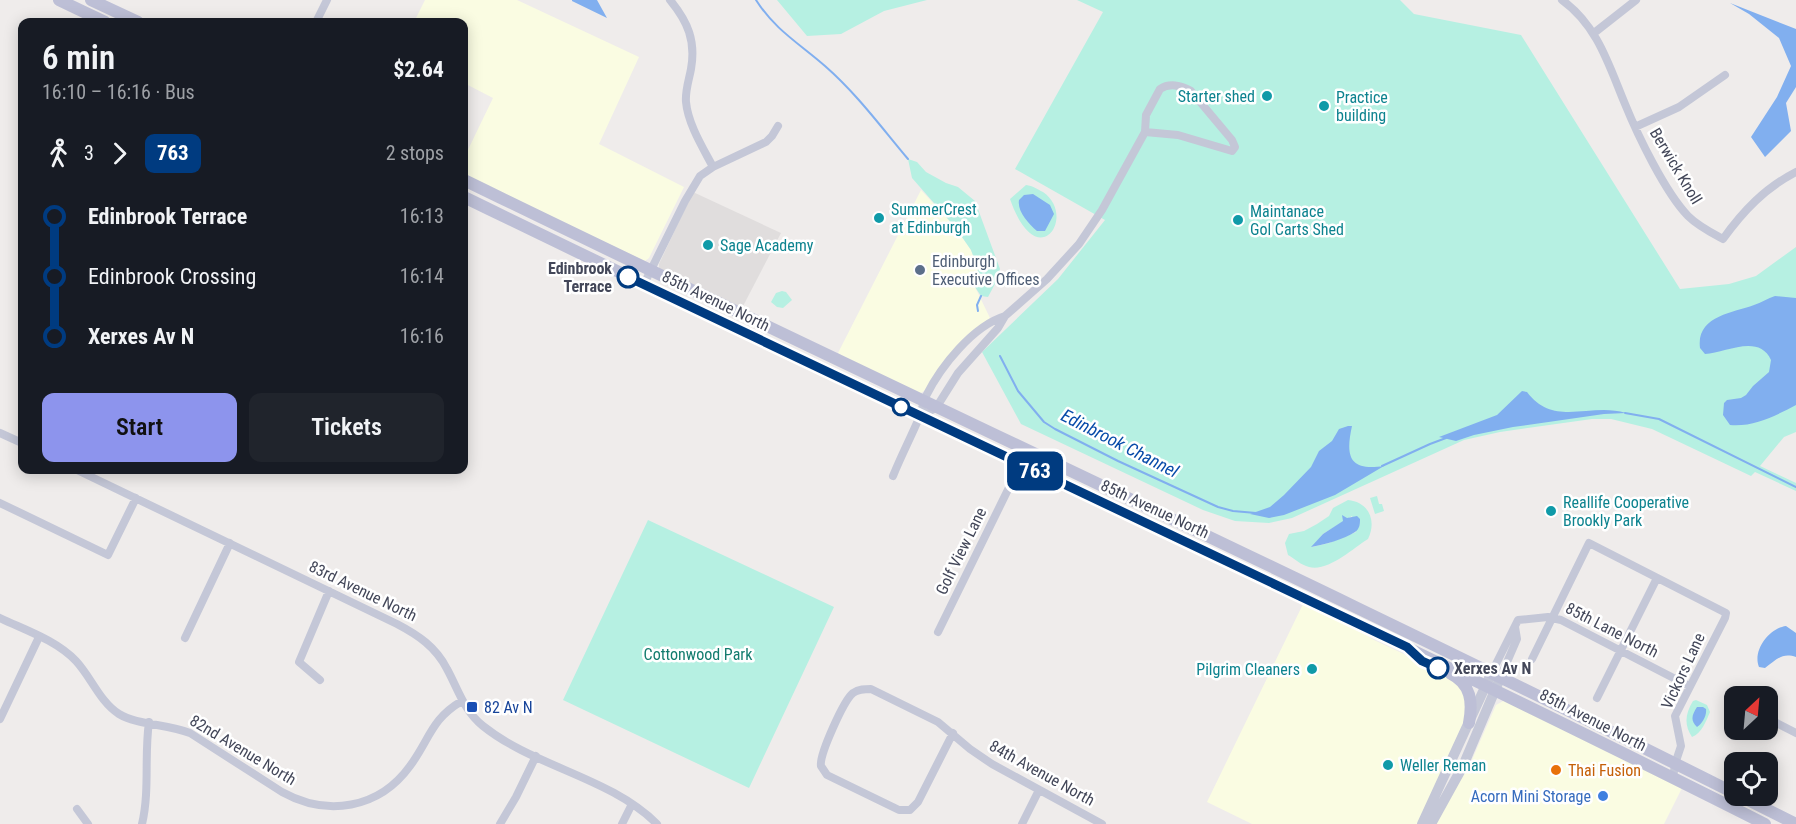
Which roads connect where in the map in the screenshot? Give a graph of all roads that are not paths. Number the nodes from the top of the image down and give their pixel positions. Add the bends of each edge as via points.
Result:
1 (59, 0) edge
2 (327, 0) edge
3 (670, 0) edge
4 (1562, 0) edge
5 (1636, 0) edge
6 (95, 2) edge
7 (97, 18) edge
8 (129, 18) edge
9 (318, 18) edge
10 (1594, 33) junction
11 (1725, 75) dead end
12 (777, 126) dead end
13 (1635, 127) junction
14 (1223, 130) junction
15 (1145, 132) junction
16 (1212, 146) junction
17 (713, 167) junction
18 (1796, 172) edge
19 (468, 182) edge
20 (468, 199) edge
21 (650, 272) junction
22 (644, 284) junction
23 (1005, 316) junction
24 (947, 365) junction
25 (958, 373) junction
26 (924, 402) junction
27 (936, 408) junction
28 (920, 416) junction
29 (0, 432) edge
30 (18, 441) edge
31 (1027, 451) junction
32 (1020, 464) junction
33 (85, 474) edge
34 (892, 476) dead end
35 (136, 498) junction
36 (0, 503) edge
37 (230, 543) junction
38 (1657, 578) junction
39 (330, 591) junction
40 (1553, 617) junction
41 (0, 618) edge
42 (938, 632) dead end
43 (39, 637) junction
44 (185, 638) dead end
45 (1407, 647) junction
46 (1621, 652) junction
47 (1532, 659) dead end
48 (1497, 674) junction
49 (320, 680) dead end
50 (1689, 686) junction
51 (1491, 687) junction
52 (1597, 698) dead end
53 (462, 701) junction
54 (0, 719) edge
55 (149, 722) junction
56 (1469, 723) junction
57 (1778, 724) edge
58 (953, 733) junction
59 (1796, 733) edge
60 (536, 756) junction
61 (1675, 764) junction
62 (1673, 778) junction
63 (275, 787) junction
64 (1724, 788) edge
65 (1039, 790) junction
66 (269, 795) dead end
67 (632, 804) junction
68 (1760, 806) edge
69 (77, 809) dead end
70 (88, 824) edge
71 (142, 824) edge
72 (500, 824) edge
73 (622, 824) edge
74 (657, 824) edge
75 (1022, 824) edge
76 (1102, 824) edge
77 (1422, 824) edge
78 (1431, 824) edge
79 (1765, 824) edge
80 (1796, 824) edge

1 - 7 main road
2 - 9 street
3 - 17 street via 690,31 693,55 686,103
4 - 10 street, Berwick Knoll
5 - 10 street
6 - 8 main road
10 - 13 street, Berwick Knoll
11 - 13 street, Berwick Knoll via 1679,107
12 - 17 street via 766,142
13 - 18 street, Berwick Knoll via 1681,207 1698,224 1723,239 1751,203
14 - 15 street via 1191,91 1171,86 1160,89 1153,100 1146,115
14 - 16 street
14 - 16 street via 1234,144 1232,151
15 - 16 street via 1178,135
15 - 23 street via 1079,244
17 - 21 street via 695,182
19 - 21 main road, 85th Avenue North
20 - 22 main road, 85th Avenue North
21 - 22 street
21 - 26 main road, 85th Avenue North
22 - 28 main road, 85th Avenue North
23 - 24 street via 992,320 971,336
23 - 25 street
24 - 25 street
24 - 26 street
25 - 27 street
26 - 27 main road, 85th Avenue North
26 - 28 street
27 - 28 street
27 - 31 main road, 85th Avenue North
28 - 32 main road, 85th Avenue North
28 - 34 street
29 - 30 street
31 - 32 street, Golf View Lane
31 - 48 main road, 85th Avenue North
32 - 42 street, Golf View Lane
32 - 45 main road, 85th Avenue North
33 - 35 street, 83rd Avenue North
35 - 36 street via 108,555
35 - 37 street, 83rd Avenue North
37 - 39 street, 83rd Avenue North
37 - 44 street
38 - 40 street via 1589,543
38 - 46 street
38 - 50 street, Vickors Lane via 1726,612
39 - 49 street via 299,662
39 - 53 street, 83rd Avenue North via 420,636 447,668
40 - 46 street, 85th Lane North
40 - 47 street
40 - 48 street, 85th Lane North via 1534,617 1517,624
41 - 43 street, 82nd Avenue North
43 - 54 street
43 - 55 street, 82nd Avenue North via 74,658 111,708 121,715
45 - 51 main road, 85th Avenue North
45 - 56 main road via 1422,661 1467,688 1472,699
46 - 50 street, 85th Lane North
46 - 52 street
48 - 51 street
48 - 61 main road, 85th Avenue North
50 - 61 street, Vickors Lane via 1676,716 1681,746
51 - 56 street
51 - 62 main road, 85th Avenue North
51 - 78 street via 1463,766
53 - 60 street, 83rd Avenue North via 480,724
53 - 63 street, 82nd Avenue North via 438,720 408,769 371,798 326,807 295,799
55 - 63 street, 82nd Avenue North via 190,733
55 - 71 street via 147,800
56 - 77 street
57 - 59 street
58 - 58 street, 84th Avenue North via 877,691 860,690 847,702 820,760 827,775 899,810 910,810 918,802
58 - 65 street, 84th Avenue North via 981,757
60 - 67 street, 83rd Avenue North
60 - 72 street
61 - 62 street, Vickors Lane
61 - 64 main road, 85th Avenue North
62 - 79 main road, 85th Avenue North
63 - 66 street
65 - 75 street
65 - 76 street, 84th Avenue North
67 - 73 street
67 - 74 street, 83rd Avenue North
68 - 80 main road, 85th Avenue North
69 - 70 street

